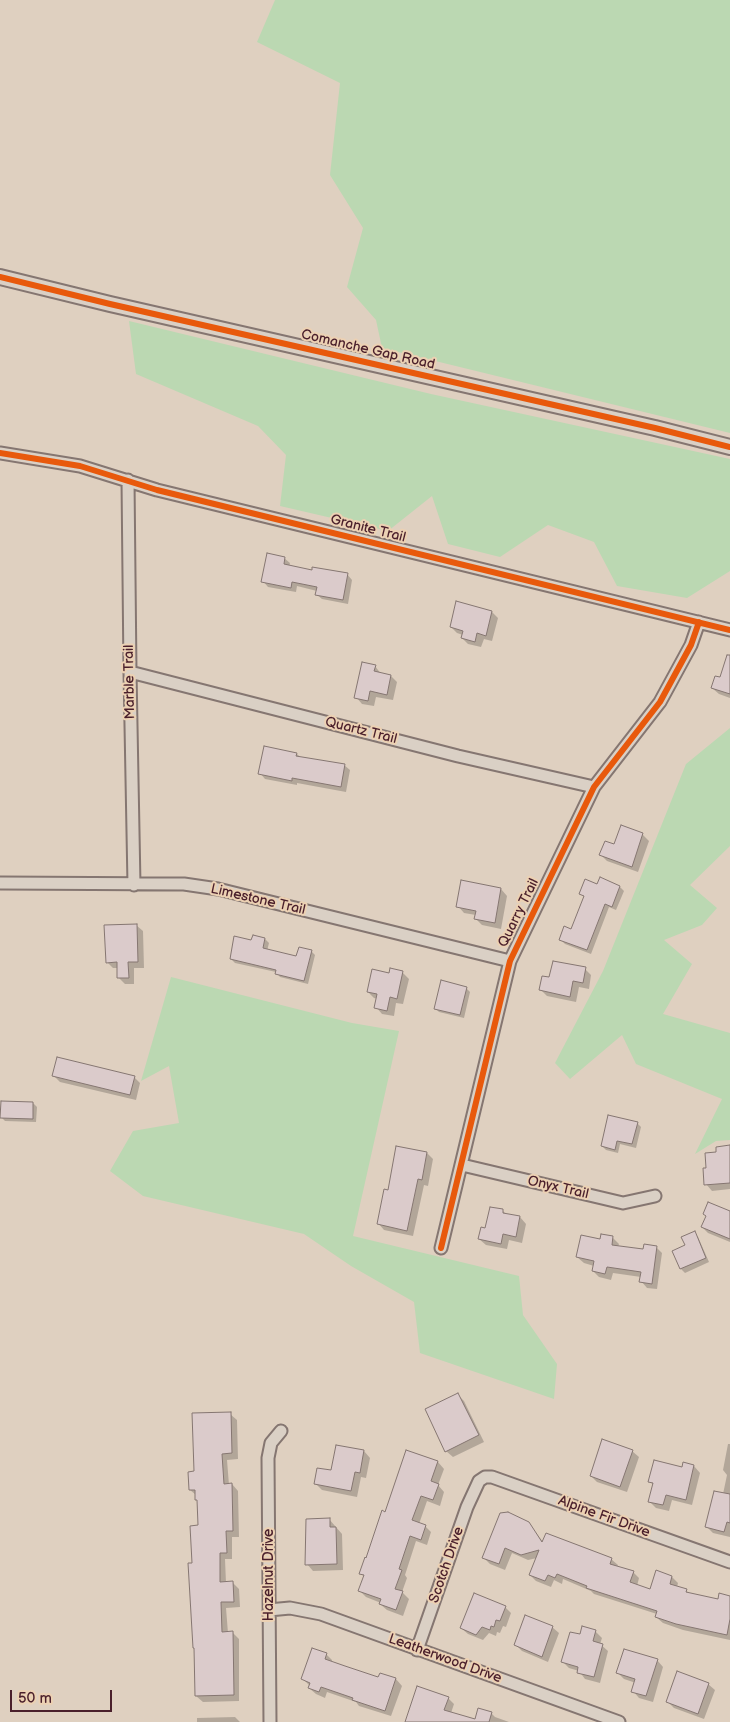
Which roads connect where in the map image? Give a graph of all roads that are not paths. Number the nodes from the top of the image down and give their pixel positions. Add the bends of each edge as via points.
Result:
1 (0, 277) edge
2 (730, 447) edge
3 (0, 453) edge
4 (128, 480) junction
5 (699, 622) junction
6 (730, 630) edge
7 (130, 672) junction
8 (594, 787) junction
9 (0, 883) edge
10 (134, 885) junction
11 (510, 961) junction
12 (462, 1165) junction
13 (655, 1196) dead end
14 (441, 1248) dead end
15 (281, 1431) dead end
16 (479, 1481) joint
17 (730, 1562) edge
18 (269, 1610) junction
19 (417, 1650) junction
20 (270, 1722) edge
21 (619, 1722) edge

1 - 2 street, Comanche Gap Road
3 - 4 street, Granite Trail via 80,466
4 - 5 street, Granite Trail via 157,490
4 - 7 street, Marble Trail
5 - 6 street, Granite Trail
5 - 8 street, Quarry Trail via 692,645 660,702
7 - 8 street, Quartz Trail via 458,756
7 - 10 street, Marble Trail
8 - 11 street, Quarry Trail
9 - 10 street, Limestone Trail
10 - 11 street, Limestone Trail via 184,884 218,889
11 - 12 street, Quarry Trail
12 - 13 street, Onyx Trail via 623,1203
12 - 14 street, Quarry Trail
15 - 18 street, Hazelnut Drive via 271,1443 268,1458
16 - 17 street, Alpine Fir Drive via 492,1477
16 - 19 street, Scotch Drive via 466,1507
18 - 19 street, Leatherwood Drive via 290,1608 320,1614
18 - 20 street, Hazelnut Drive
19 - 21 street, Leatherwood Drive

